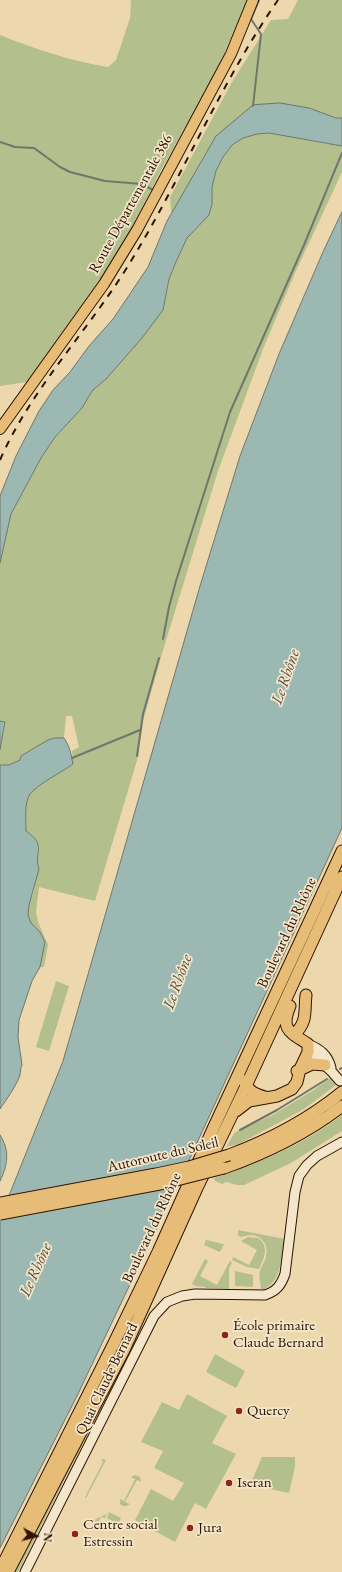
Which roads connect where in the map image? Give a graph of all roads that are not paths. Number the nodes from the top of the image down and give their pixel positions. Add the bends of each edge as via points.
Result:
1 (253, 0) edge
2 (0, 429) edge
3 (342, 851) edge
4 (342, 877) edge
5 (317, 904) junction
6 (298, 975) junction
7 (306, 995) dead end
8 (294, 1035) junction
9 (308, 1044) junction
10 (328, 1068) junction
11 (300, 1069) junction
12 (246, 1086) junction
13 (341, 1086) edge
14 (265, 1097) junction
15 (342, 1106) edge
16 (233, 1114) junction
17 (342, 1138) edge
18 (342, 1142) edge
19 (330, 1148) junction
20 (192, 1177) junction
21 (0, 1203) edge
22 (0, 1214) edge
23 (0, 1570) edge
24 (8, 1572) edge
25 (24, 1572) edge

1 - 2 main road, Route Départementale 386 via 231,54 137,230 104,284
3 - 5 highway, Boulevard du Rhône
4 - 6 highway, Boulevard du Rhône
5 - 12 highway via 294,968 246,1072
5 - 20 highway, Boulevard du Rhône
6 - 8 highway via 298,986 285,1018 288,1031
6 - 12 highway, Boulevard du Rhône
7 - 8 highway via 305,1015 302,1025
8 - 9 highway
9 - 10 main road via 320,1049 330,1062
9 - 11 highway via 308,1052
10 - 11 highway via 312,1064
10 - 13 main road
11 - 12 highway via 289,1083 281,1088 270,1091
11 - 14 highway via 297,1082 292,1089 283,1095
12 - 14 highway via 252,1092
12 - 16 highway, Boulevard du Rhône
12 - 20 highway via 235,1092
13 - 21 highway, Autoroute du Soleil, bridge via 305,1118 287,1129 229,1155 163,1173
14 - 16 highway via 248,1101
15 - 22 highway, Autoroute du Soleil, bridge via 291,1140 224,1168 157,1185
16 - 24 highway, Boulevard du Rhône via 189,1204 124,1350
17 - 19 main road
18 - 19 main road
19 - 25 main road, Quai Claude Bernard via 307,1165 299,1176 285,1274 277,1289 265,1295 186,1295 167,1302 158,1311
20 - 23 highway, Boulevard du Rhône via 116,1338

